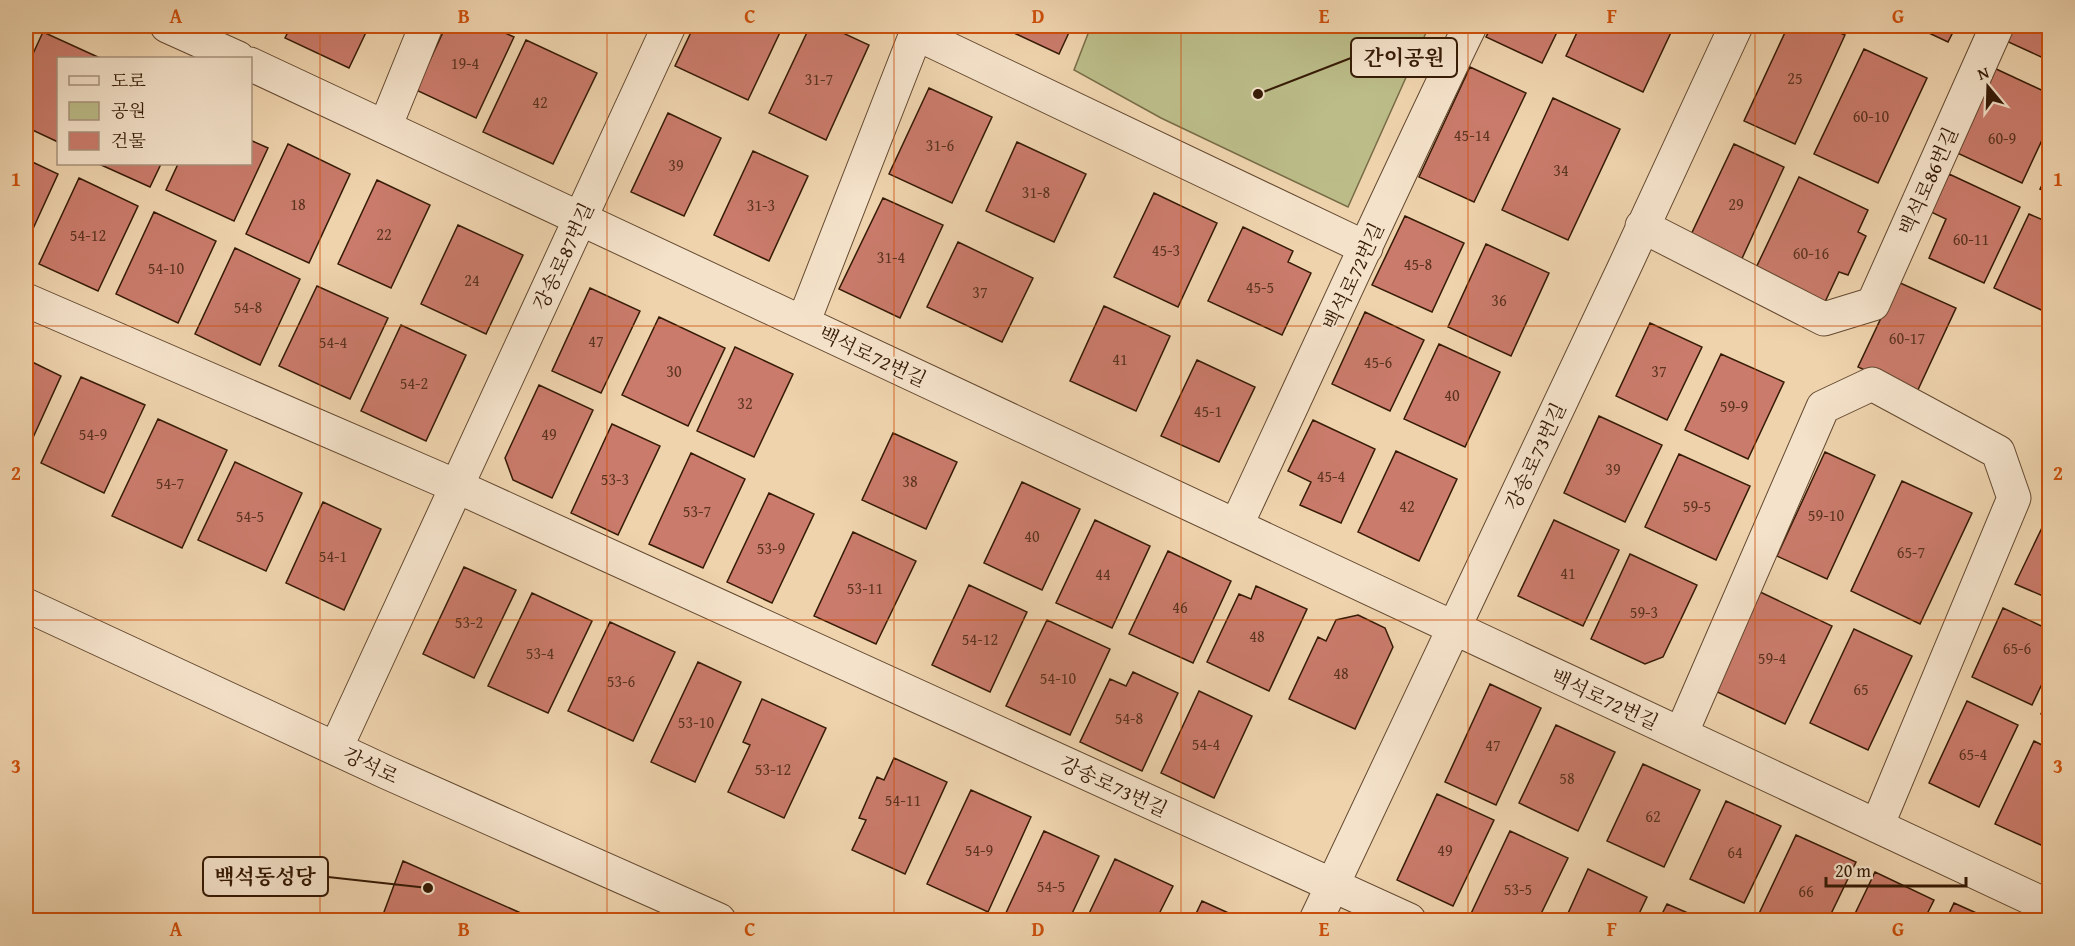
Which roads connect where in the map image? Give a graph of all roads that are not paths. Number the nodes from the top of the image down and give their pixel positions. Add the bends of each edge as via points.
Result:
1 (169, 26) edge
2 (426, 26) edge
3 (669, 26) edge
4 (1470, 26) edge
5 (1736, 26) edge
6 (1997, 26) edge
7 (917, 29) edge
8 (236, 57) edge
9 (252, 65) edge
10 (385, 127) junction
11 (580, 219) junction
12 (1642, 226) junction
13 (1366, 249) junction
14 (26, 300) edge
15 (803, 323) junction
16 (456, 486) junction
17 (1236, 526) junction
18 (26, 605) edge
19 (1455, 628) junction
20 (1681, 734) junction
21 (336, 748) junction
22 (1877, 826) junction
23 (1332, 886) junction
24 (2049, 906) edge
25 (719, 921) edge
26 (1316, 921) edge
27 (1409, 921) edge

1 - 8 street
2 - 10 street
3 - 11 street, 강송로87번길
4 - 13 street, 백석로72번길 via 1399,171
5 - 12 street, 강송로73번길
6 - 12 street, 백석로86번길 via 1873,304 1824,319
7 - 13 street
7 - 15 street, 백석로72번길
9 - 10 street, 백석로72번길
10 - 11 street, 백석로72번길
11 - 15 street, 백석로72번길
11 - 16 street, 강송로87번길
12 - 19 street, 강송로73번길
13 - 17 street, 백석로72번길
14 - 16 street
15 - 17 street, 백석로72번길
16 - 21 street, 강송로87번길
16 - 23 street, 강송로73번길
17 - 19 street, 백석로72번길
18 - 21 street, 강석로
19 - 20 street, 백석로72번길
19 - 23 street, 강송로73번길
20 - 22 street, 백석로72번길
20 - 22 street, 백석로72번길 via 1823,407 1872,384 1998,452 2014,498
21 - 25 street, 강석로
22 - 24 street, 백석로72번길
23 - 26 street, 강송로73번길
23 - 27 street, 강송로73번길

